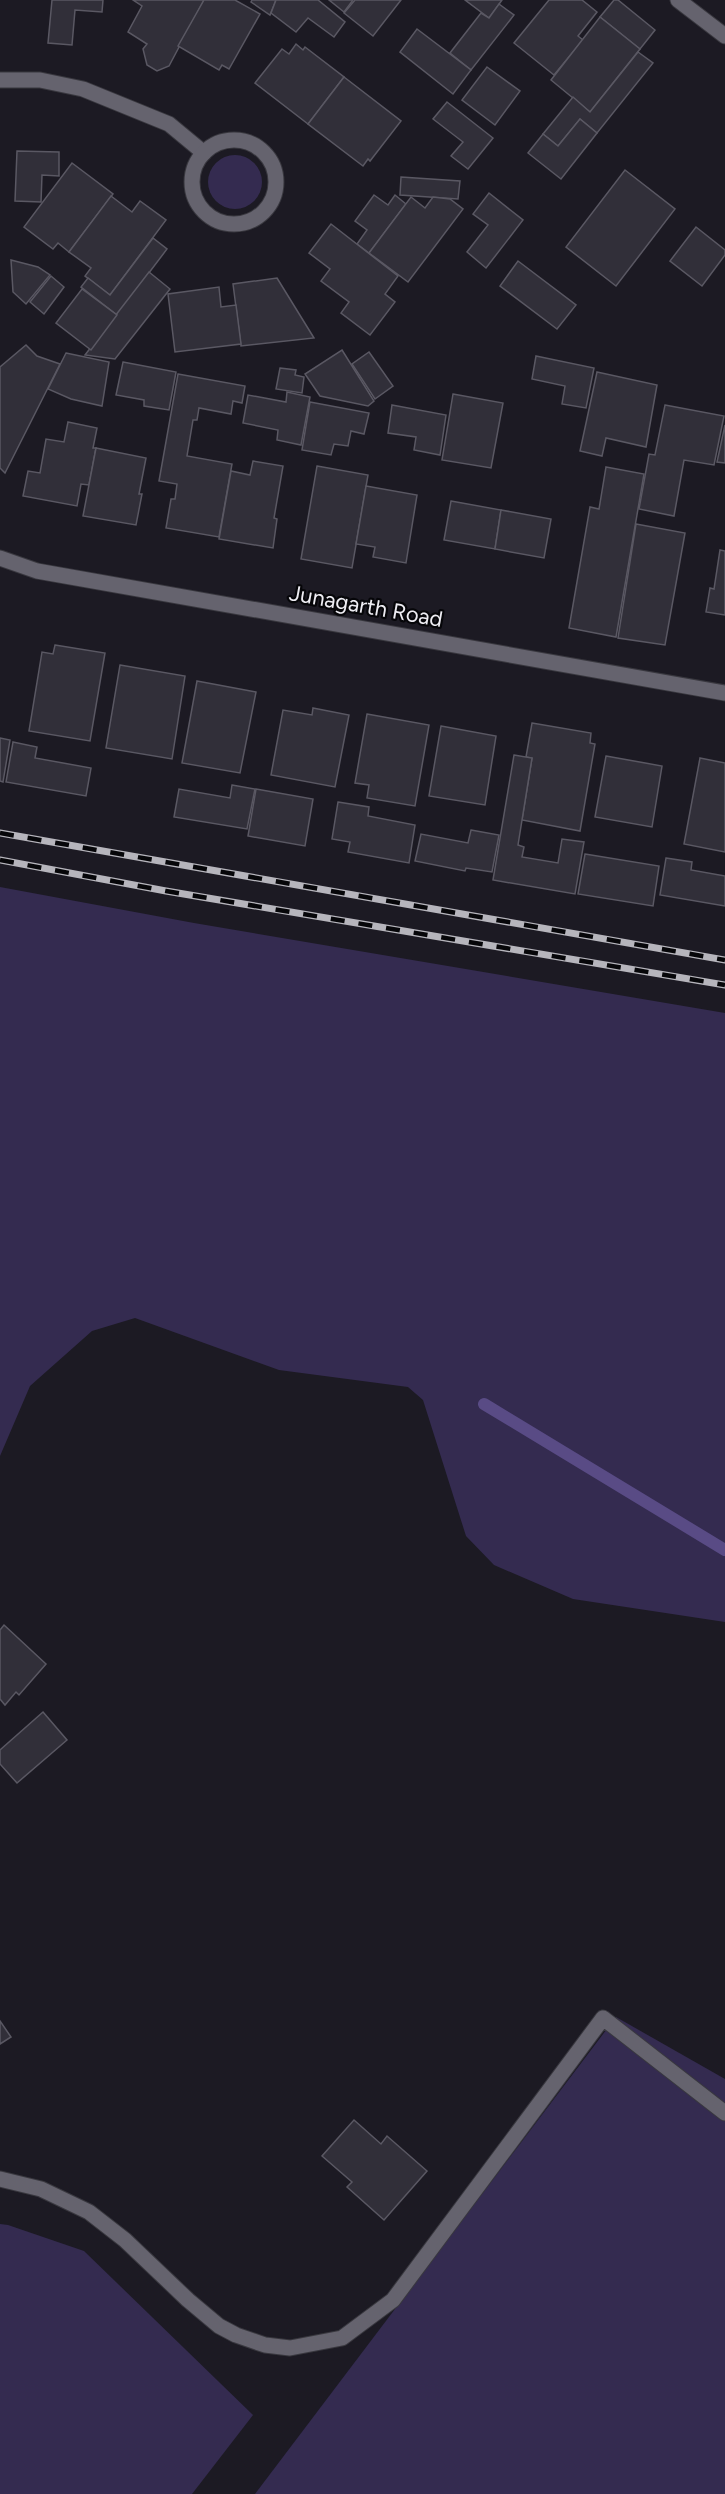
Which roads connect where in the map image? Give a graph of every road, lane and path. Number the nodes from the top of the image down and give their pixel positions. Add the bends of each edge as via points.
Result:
1 (678, 0) edge
2 (725, 36) edge
3 (0, 80) edge
4 (204, 153) junction
5 (0, 558) edge
6 (725, 693) edge
7 (725, 2113) edge
8 (0, 2179) edge

1 - 2 street
3 - 4 street via 39,80 83,89 170,124
4 - 4 street via 226,140 240,139 263,151 271,161 276,180 265,210 255,219 229,224 206,213 193,190 196,164
5 - 6 street, Junagarth Road via 37,571
7 - 8 street via 603,2018 393,2300 342,2338 290,2348 249,2341 219,2326 89,2212 41,2189

